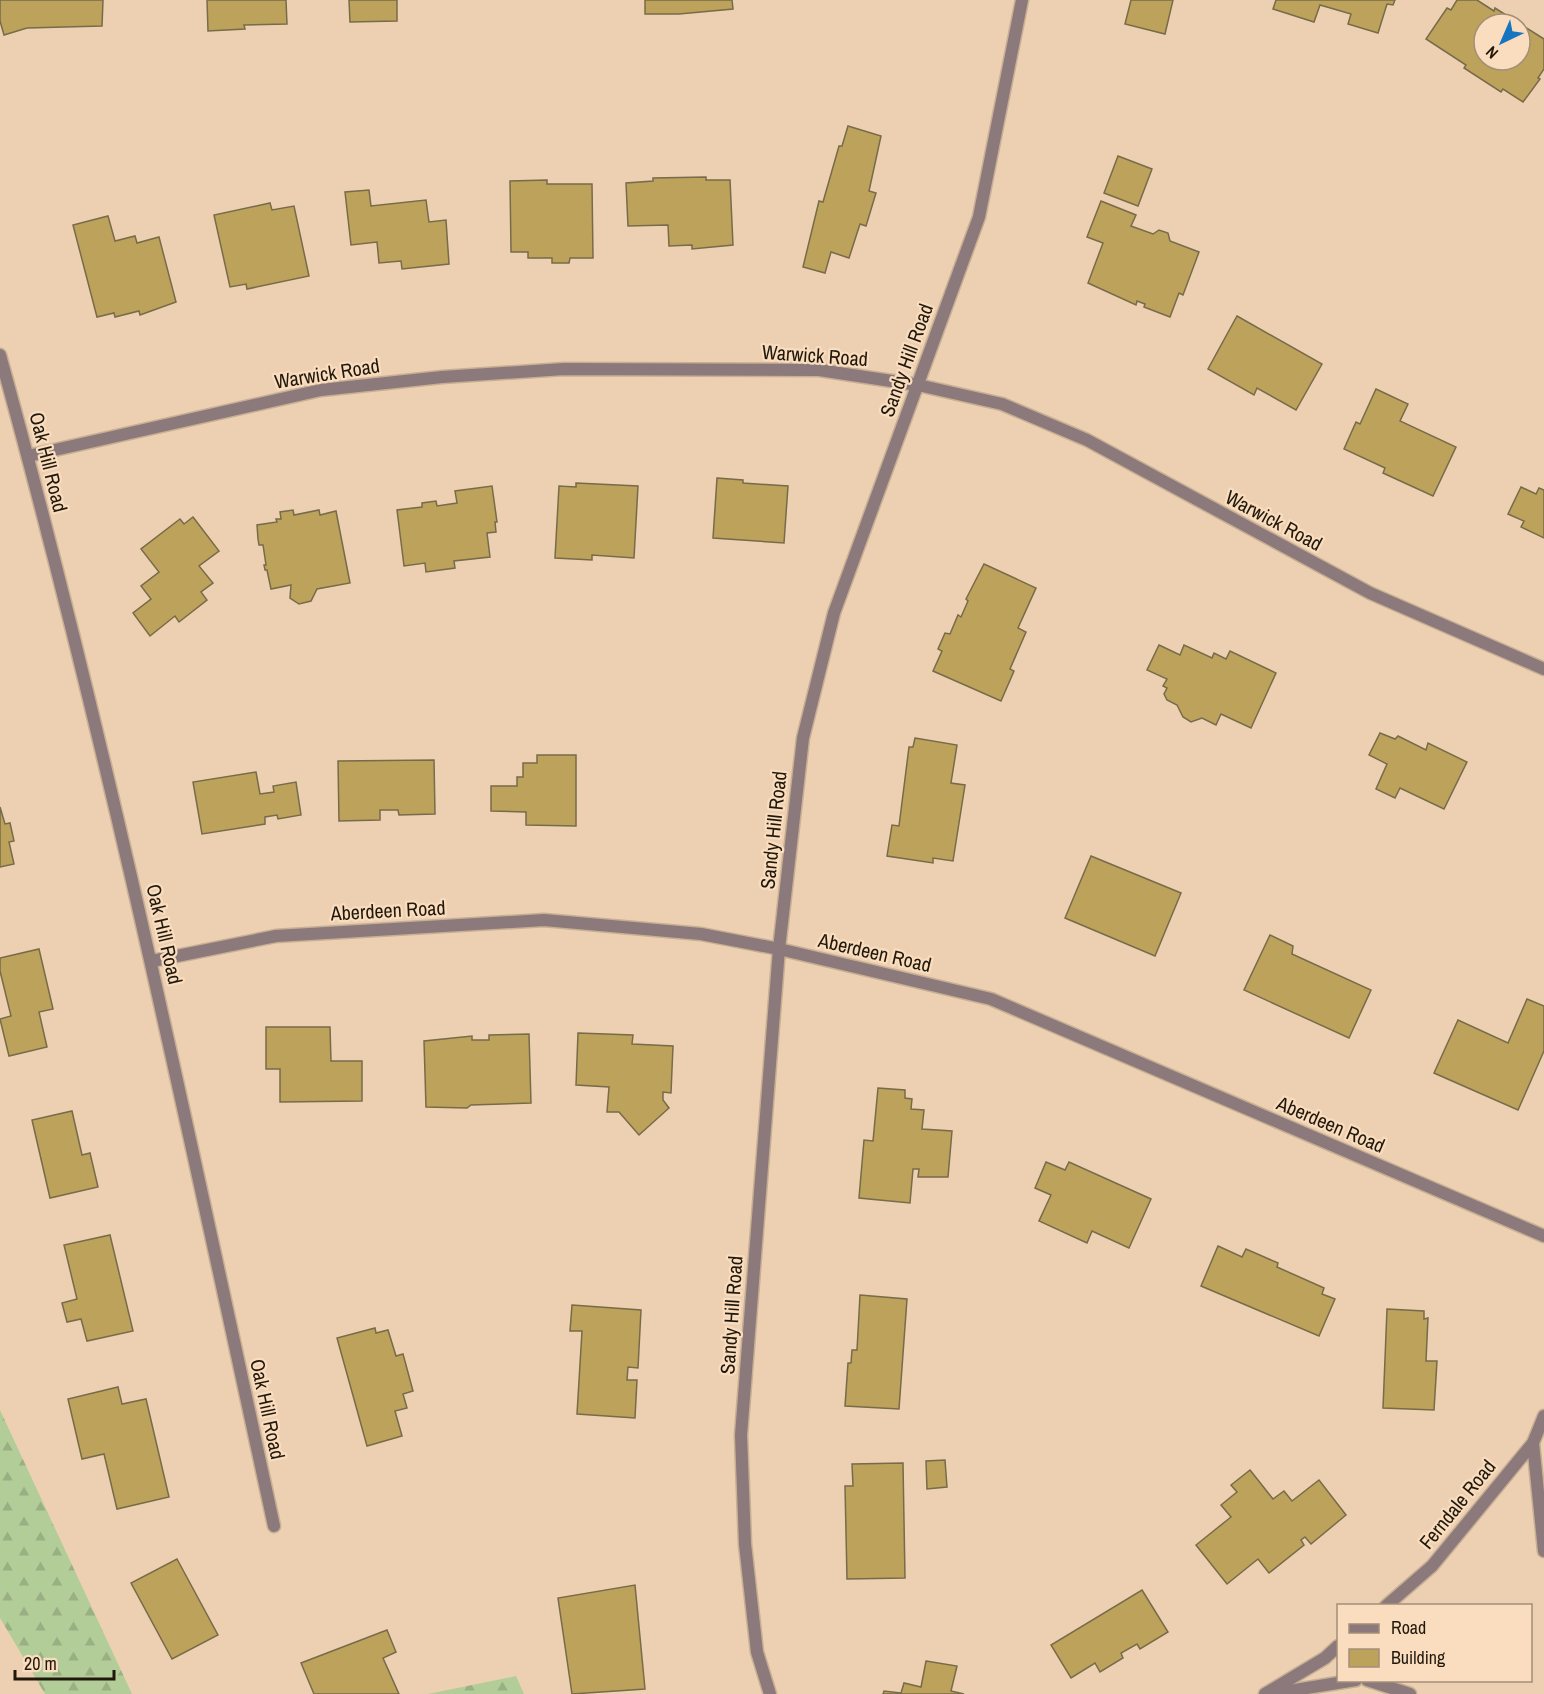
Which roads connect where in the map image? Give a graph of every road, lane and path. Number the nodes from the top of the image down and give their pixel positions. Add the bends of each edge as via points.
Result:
1 (1022, 0) edge
2 (0, 355) edge
3 (918, 385) junction
4 (28, 456) junction
5 (1544, 669) edge
6 (779, 949) junction
7 (152, 961) junction
8 (1544, 1236) edge
9 (1544, 1416) edge
10 (1533, 1443) junction
11 (274, 1526) dead end
12 (1544, 1551) edge
13 (1387, 1604) edge
14 (1337, 1647) edge
15 (1344, 1682) edge
16 (1373, 1682) edge
17 (770, 1694) edge
18 (1265, 1694) edge
19 (1270, 1694) edge
20 (1410, 1694) edge

1 - 3 street, Sandy Hill Road via 979,217
2 - 4 street, Oak Hill Road
3 - 4 street, Warwick Road via 819,370 564,369 442,377 321,390
3 - 5 street, Warwick Road via 1002,404 1087,440 1370,593
3 - 6 street, Sandy Hill Road via 834,613 802,738
4 - 7 street, Oak Hill Road
6 - 7 street, Aberdeen Road via 700,934 544,920 276,936
6 - 8 street, Aberdeen Road via 991,999
6 - 17 street, Sandy Hill Road via 741,1435 745,1544 757,1652
7 - 11 street, Oak Hill Road
9 - 10 street, Ferndale Road
10 - 12 street
10 - 13 street, Ferndale Road via 1432,1566
14 - 18 street
15 - 19 street
16 - 20 street

